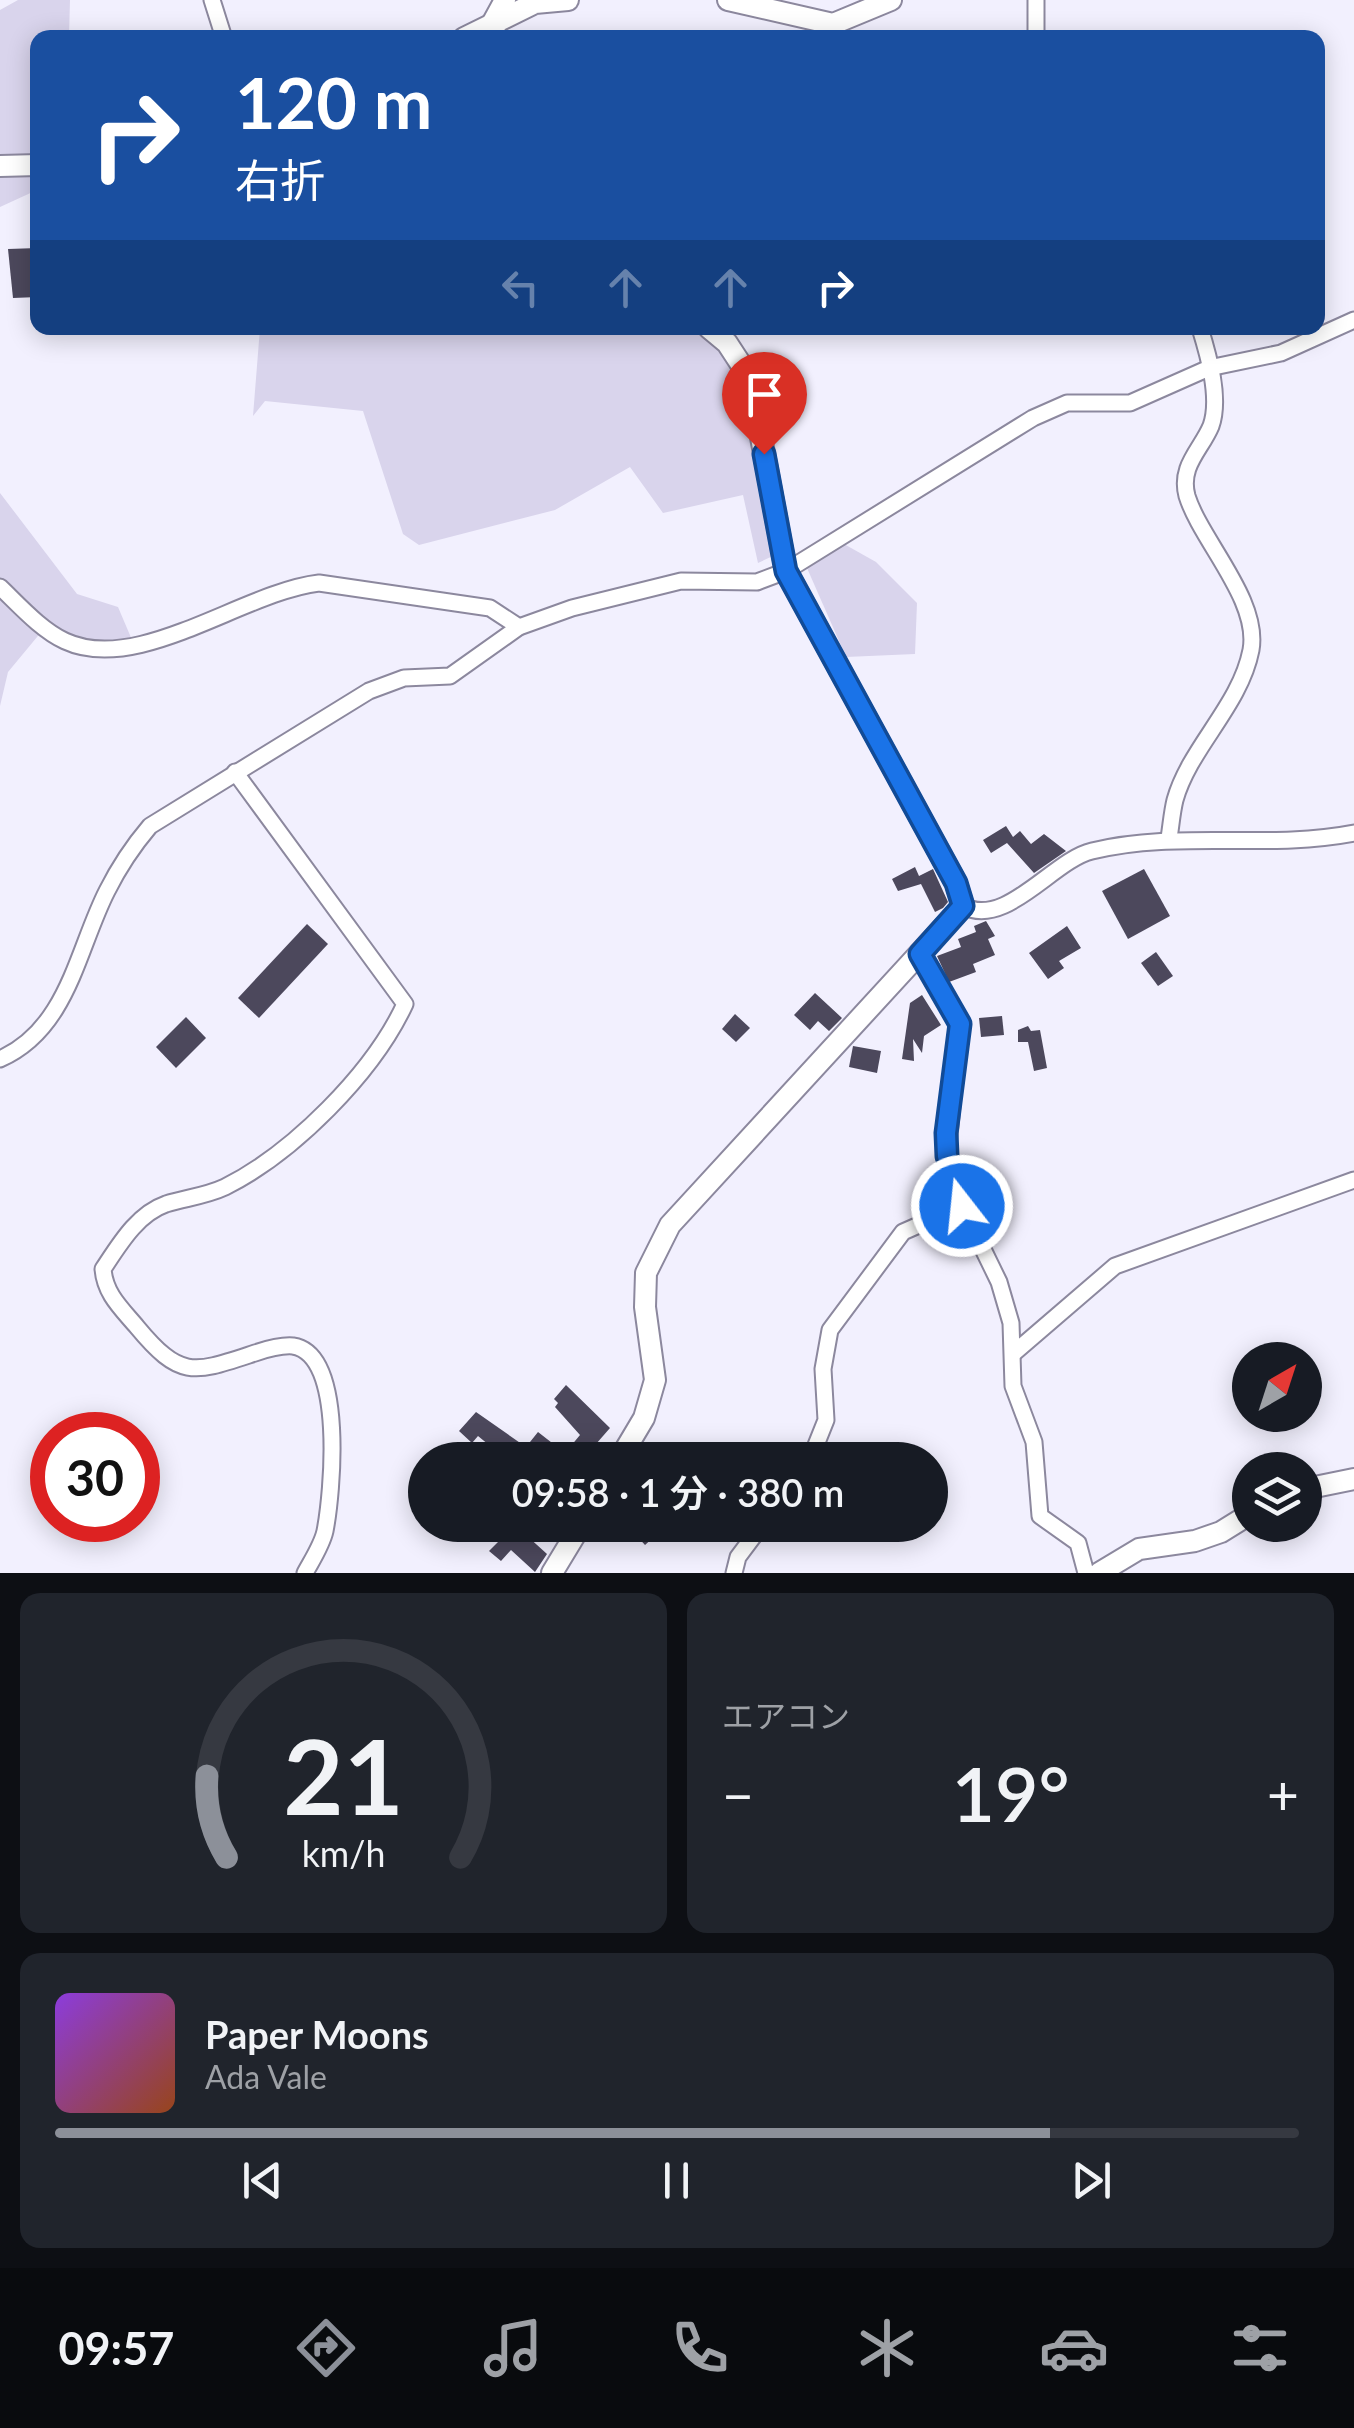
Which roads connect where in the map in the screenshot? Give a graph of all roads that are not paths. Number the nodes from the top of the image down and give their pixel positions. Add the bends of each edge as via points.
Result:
1 (212, 0) edge
2 (506, 0) edge
3 (568, 0) edge
4 (728, 0) edge
5 (892, 0) edge
6 (1036, 0) edge
7 (221, 30) edge
8 (495, 30) edge
9 (1036, 30) edge
10 (30, 164) edge
11 (0, 166) edge
12 (1354, 320) edge
13 (1325, 333) edge
14 (717, 335) edge
15 (1202, 335) edge
16 (1320, 335) edge
17 (1209, 368) junction
18 (786, 571) junction
19 (0, 588) edge
20 (519, 627) junction
21 (234, 772) junction
22 (1354, 833) edge
23 (1170, 838) junction
24 (963, 906) junction
25 (920, 954) junction
26 (0, 1059) edge
27 (1354, 1180) edge
28 (962, 1206) junction
29 (1015, 1352) junction
30 (630, 1442) edge
31 (817, 1442) edge
32 (1354, 1479) edge
33 (1322, 1486) edge
34 (1232, 1525) edge
35 (571, 1542) edge
36 (749, 1542) edge
37 (305, 1573) edge
38 (552, 1573) edge
39 (734, 1573) edge
40 (1086, 1573) edge
41 (1098, 1573) edge

1 - 7 street
2 - 8 street
3 - 8 street via 535,3
4 - 5 street via 834,24
6 - 9 street
10 - 11 street
12 - 13 street
14 - 18 street via 744,369
15 - 17 street
16 - 17 street via 1280,353
17 - 18 street via 1130,403 1067,403 1033,418
17 - 23 street via 1211,425 1186,467 1187,495 1230,577 1252,646 1244,674 1175,798
18 - 20 street via 757,582 657,585
18 - 24 street
19 - 20 street via 63,640 102,652 232,614 292,586 319,583 490,608
20 - 21 street via 450,676 404,678 369,691
21 - 26 street via 150,826 127,854 61,1002 33,1037
21 - 37 street via 405,1004 377,1056 300,1132 223,1188 162,1205 138,1222 103,1269 110,1295 176,1367 224,1366 274,1348 296,1346 308,1354 328,1393 334,1425 324,1534
22 - 23 street via 1279,841
23 - 24 street via 1089,851 1004,905 973,911
24 - 25 street
25 - 28 street via 960,1024 946,1133
25 - 30 street via 670,1225 646,1273 655,1380
27 - 29 street via 1115,1266
28 - 29 street via 1000,1282
28 - 31 street via 903,1232 830,1330 823,1369 826,1420
29 - 40 street via 1013,1386 1034,1442 1040,1516 1078,1543
32 - 33 street
34 - 41 street via 1196,1540 1139,1549
35 - 38 street
36 - 39 street

